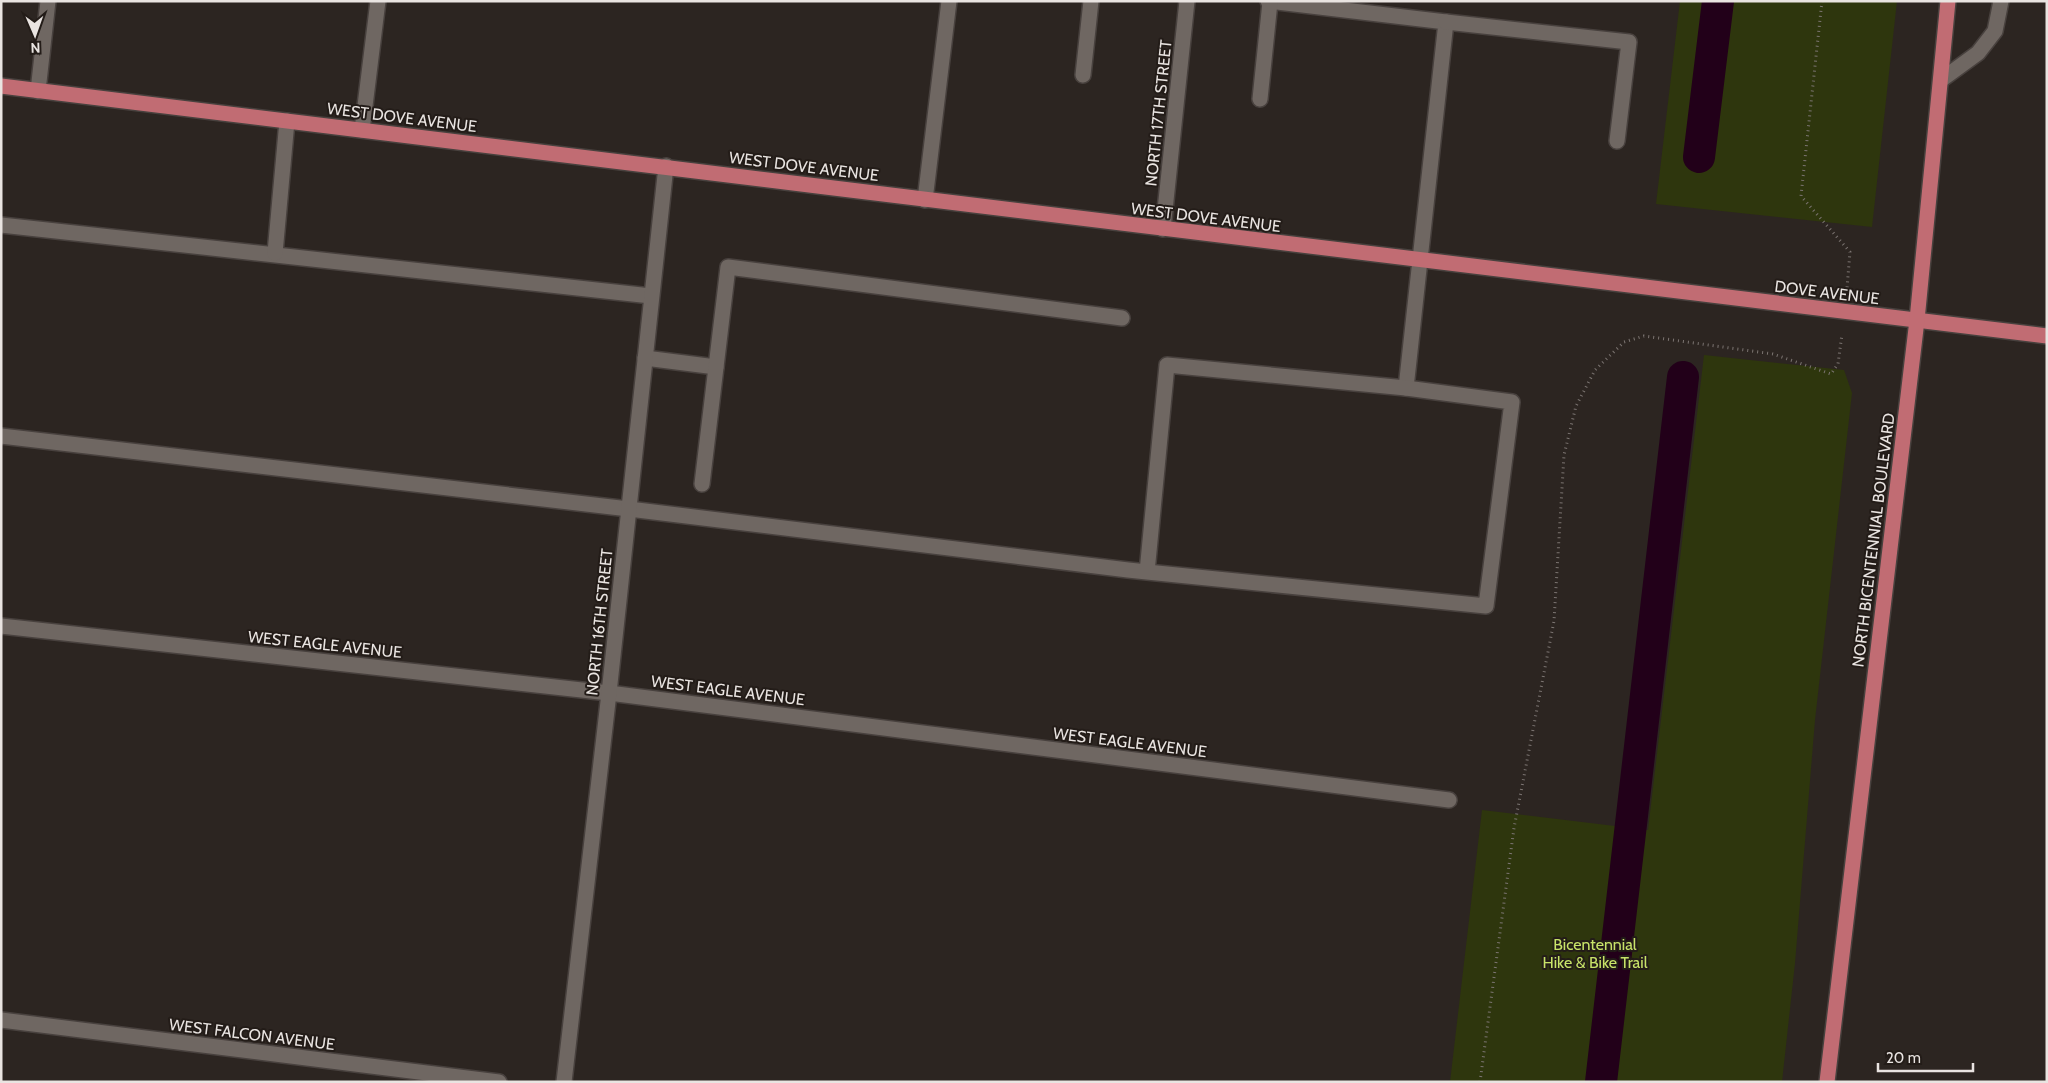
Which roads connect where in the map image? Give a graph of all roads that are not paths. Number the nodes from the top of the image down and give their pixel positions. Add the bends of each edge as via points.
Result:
1 (48, 1) edge
2 (378, 1) edge
3 (948, 1) edge
4 (1091, 1) edge
5 (1188, 1) edge
6 (1269, 1) edge
7 (1948, 1) edge
8 (2001, 1) edge
9 (1446, 22) junction
10 (1083, 75) dead end
11 (1941, 80) junction
12 (1, 86) edge
13 (38, 91) junction
14 (1260, 99) dead end
15 (288, 121) junction
16 (362, 130) junction
17 (1617, 141) dead end
18 (666, 166) junction
19 (925, 200) junction
20 (1, 225) edge
21 (1163, 229) junction
22 (275, 253) junction
23 (1419, 260) junction
24 (1603, 282) joint
25 (651, 296) junction
26 (1122, 318) dead end
27 (1917, 320) junction
28 (2047, 336) edge
29 (645, 358) junction
30 (716, 367) junction
31 (1406, 388) junction
32 (1, 436) edge
33 (702, 484) dead end
34 (629, 509) junction
35 (1147, 572) junction
36 (1, 626) edge
37 (609, 693) junction
38 (1449, 800) dead end
39 (1, 1020) edge
40 (499, 1082) edge
41 (564, 1082) edge
42 (1827, 1082) edge

1 - 13 street
2 - 16 street
3 - 19 street
4 - 10 street
5 - 21 street, NORTH 17TH STREET
6 - 9 street
6 - 14 street
7 - 11 main road, NORTH BICENTENNIAL BOULEVARD
8 - 11 street via 1995,31 1978,53
9 - 17 street via 1629,42
9 - 23 street
11 - 27 main road, NORTH BICENTENNIAL BOULEVARD
12 - 13 main road, WEST DOVE AVENUE
13 - 15 main road, WEST DOVE AVENUE
15 - 16 main road, WEST DOVE AVENUE
15 - 22 street
16 - 18 main road, WEST DOVE AVENUE
18 - 19 main road, WEST DOVE AVENUE
18 - 25 street, NORTH 16TH STREET
19 - 21 main road, WEST DOVE AVENUE
20 - 22 street
21 - 23 main road, WEST DOVE AVENUE
22 - 25 street
23 - 24 main road, WEST DOVE AVENUE
23 - 31 street
24 - 27 main road, DOVE AVENUE
25 - 29 street, NORTH 16TH STREET
26 - 30 street via 728,267
27 - 28 main road, DOVE AVENUE
27 - 42 main road, NORTH BICENTENNIAL BOULEVARD
29 - 30 street
29 - 34 street, NORTH 16TH STREET
30 - 33 street
31 - 35 street via 1166,365
31 - 35 street via 1512,402 1486,606
32 - 34 street
34 - 35 street
34 - 37 street, NORTH 16TH STREET
36 - 37 street, WEST EAGLE AVENUE
37 - 38 street, WEST EAGLE AVENUE
37 - 41 street, NORTH 16TH STREET
39 - 40 street, WEST FALCON AVENUE

